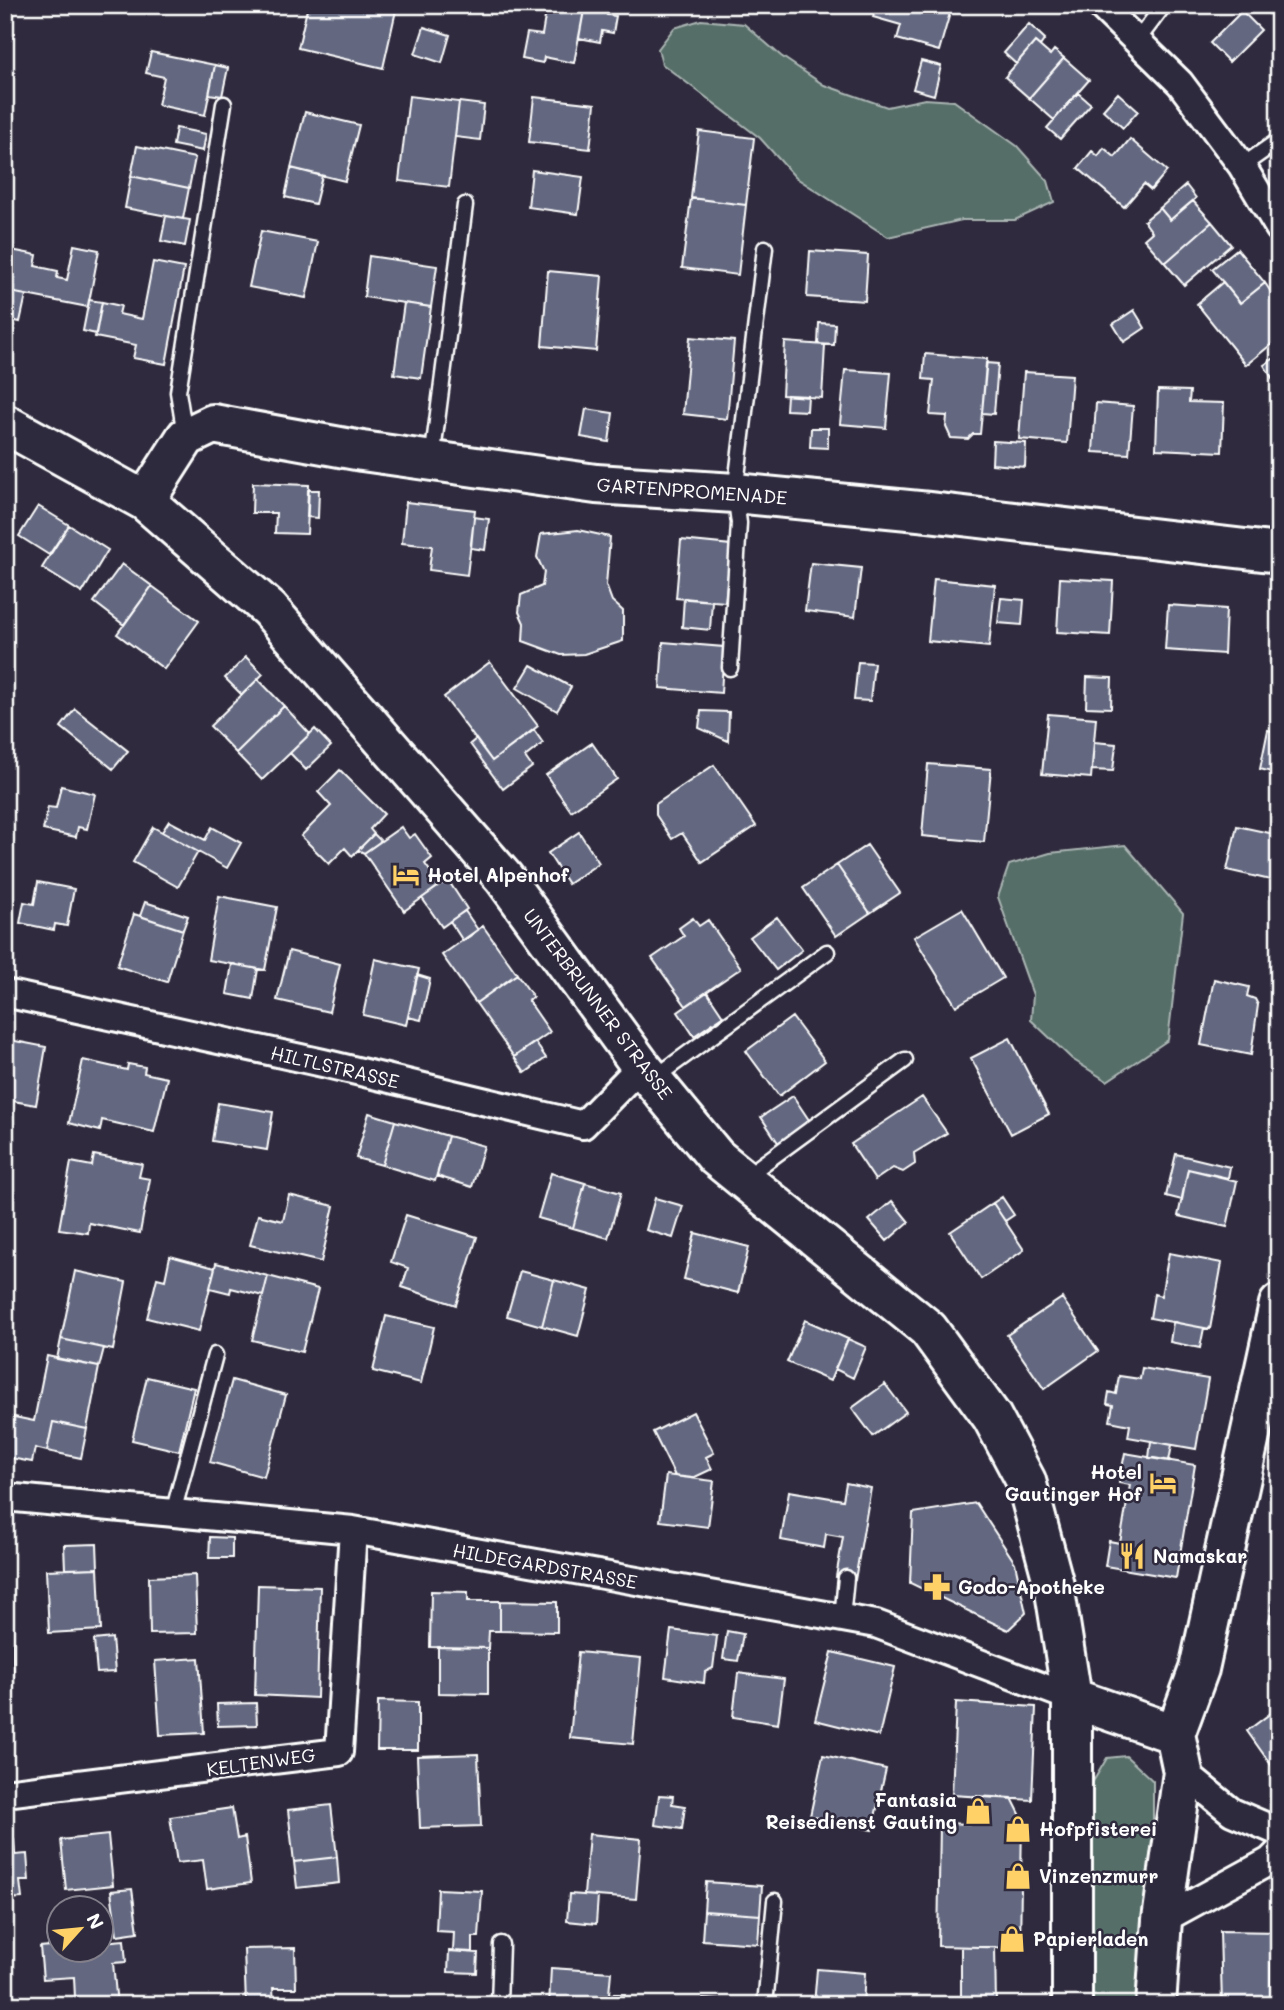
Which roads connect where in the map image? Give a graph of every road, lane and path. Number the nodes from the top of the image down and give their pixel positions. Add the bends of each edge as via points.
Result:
1 (1100, 5) edge
2 (1164, 5) edge
3 (1137, 41) junction
4 (224, 104) dead end
5 (1279, 140) edge
6 (1242, 166) junction
7 (465, 205) dead end
8 (1279, 228) edge
9 (765, 248) dead end
10 (5, 424) edge
11 (186, 437) junction
12 (431, 461) junction
13 (735, 493) junction
14 (145, 501) junction
15 (1279, 553) edge
16 (730, 668) dead end
17 (827, 953) dead end
18 (5, 993) edge
19 (905, 1060) dead end
20 (647, 1073) junction
21 (743, 1178) junction
22 (1279, 1304) edge
23 (215, 1355) dead end
24 (5, 1497) edge
25 (173, 1513) junction
26 (353, 1530) junction
27 (846, 1578) dead end
28 (842, 1618) junction
29 (1072, 1698) junction
30 (1175, 1734) junction
31 (1183, 1772) junction
32 (5, 1793) edge
33 (1279, 1832) edge
34 (1279, 1852) edge
35 (775, 1901) dead end
36 (1163, 1920) junction
37 (501, 1944) dead end
38 (499, 2005) edge
39 (765, 2005) edge
40 (1072, 2005) edge
41 (1156, 2005) edge

1 - 3 street
2 - 3 lane
3 - 6 street via 1180,83
4 - 11 lane via 178,392
5 - 6 lane
6 - 8 street
7 - 12 lane
9 - 13 lane
10 - 14 street, UNTERBRUNNER STRASSE
11 - 12 street, GARTENPROMENADE via 213,424
11 - 14 street
12 - 13 street, GARTENPROMENADE via 596,484
13 - 15 street, GARTENPROMENADE
13 - 16 lane via 738,523
14 - 20 street, UNTERBRUNNER STRASSE via 269,609 503,878
17 - 20 lane
18 - 20 street, HILTLSTRASSE via 583,1125
19 - 21 lane
20 - 21 street, UNTERBRUNNER STRASSE via 716,1157
21 - 29 street, UNTERBRUNNER STRASSE via 928,1329 992,1417 1026,1481 1054,1584
22 - 30 street via 1199,1668
23 - 25 lane
24 - 25 street, HILDEGARDSTRASSE
25 - 26 street, HILDEGARDSTRASSE
26 - 28 street, HILDEGARDSTRASSE
26 - 32 street, KELTENWEG via 339,1752
27 - 28 lane
28 - 29 street, HILDEGARDSTRASSE via 876,1624
29 - 30 street
29 - 40 street, UNTERBRUNNER STRASSE
30 - 31 street
31 - 33 street via 1232,1812
31 - 36 street
34 - 36 street
35 - 39 lane
36 - 41 street
37 - 38 lane

